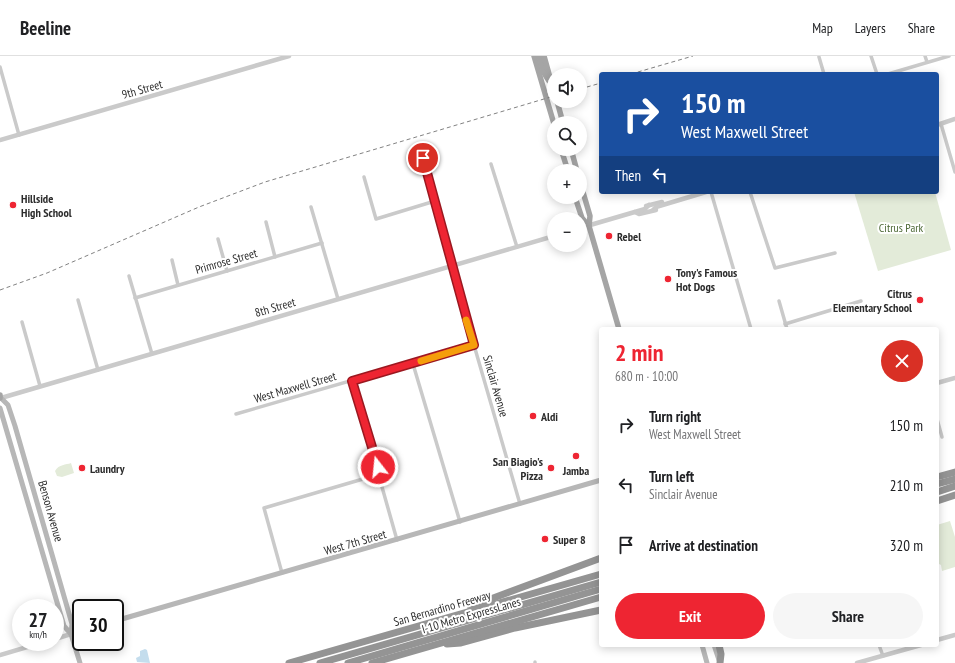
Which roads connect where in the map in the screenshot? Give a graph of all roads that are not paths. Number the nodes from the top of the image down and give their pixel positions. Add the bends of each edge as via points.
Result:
1 (289, 56) edge
2 (534, 56) edge
3 (539, 56) edge
4 (544, 56) edge
5 (871, 56) edge
6 (925, 56) edge
7 (949, 56) edge
8 (819, 57) dead end
9 (927, 62) junction
10 (0, 67) edge
11 (547, 68) edge
12 (823, 72) edge
13 (876, 72) edge
14 (894, 72) edge
15 (547, 77) edge
16 (550, 113) junction
17 (551, 116) edge
18 (552, 116) edge
19 (955, 120) edge
20 (939, 124) edge
21 (19, 135) junction
22 (0, 140) edge
23 (567, 156) edge
24 (572, 156) edge
25 (423, 158) dead end
26 (574, 161) junction
27 (491, 164) dead end
28 (575, 164) edge
29 (955, 172) edge
30 (364, 177) dead end
31 (688, 194) edge
32 (712, 194) edge
33 (751, 194) edge
34 (435, 201) junction
35 (670, 202) junction
36 (577, 204) edge
37 (587, 204) edge
38 (311, 207) dead end
39 (635, 212) junction
40 (266, 222) dead end
41 (589, 226) junction
42 (547, 238) edge
43 (218, 239) dead end
44 (322, 243) junction
45 (516, 247) junction
46 (835, 253) dead end
47 (276, 256) junction
48 (172, 260) dead end
49 (453, 266) junction
50 (227, 271) junction
51 (129, 276) dead end
52 (178, 285) junction
53 (135, 298) junction
54 (338, 299) junction
55 (78, 300) dead end
56 (779, 301) dead end
57 (861, 301) dead end
58 (22, 322) dead end
59 (785, 324) junction
60 (618, 327) edge
61 (750, 327) edge
62 (786, 327) edge
63 (474, 345) junction
64 (152, 354) junction
65 (413, 364) junction
66 (98, 370) junction
67 (955, 378) edge
68 (352, 381) junction
69 (939, 382) edge
70 (40, 386) junction
71 (0, 397) edge
72 (0, 406) edge
73 (236, 414) dead end
74 (939, 426) edge
75 (942, 437) dead end
76 (26, 466) junction
77 (18, 468) junction
78 (955, 470) edge
79 (939, 472) edge
80 (380, 474) junction
81 (939, 476) edge
82 (955, 479) edge
83 (599, 481) edge
84 (939, 483) edge
85 (955, 486) edge
86 (939, 491) edge
87 (955, 495) edge
88 (939, 501) edge
89 (520, 504) junction
90 (460, 522) junction
91 (398, 540) junction
92 (599, 559) edge
93 (282, 573) junction
94 (599, 575) edge
95 (599, 583) edge
96 (559, 586) junction
97 (599, 590) edge
98 (599, 598) edge
99 (510, 607) junction
100 (599, 610) edge
101 (464, 613) junction
102 (544, 614) junction
103 (504, 617) junction
104 (124, 618) edge
105 (71, 634) junction
106 (955, 635) edge
107 (64, 636) edge
108 (939, 639) edge
109 (433, 646) junction
110 (703, 647) edge
111 (715, 647) edge
112 (719, 647) edge
113 (881, 647) edge
114 (914, 647) edge
115 (14, 651) edge
116 (0, 655) edge
117 (883, 656) junction
118 (80, 663) edge
119 (289, 663) edge
120 (320, 663) edge
121 (348, 663) edge
122 (372, 663) edge
123 (707, 663) edge
124 (720, 663) edge
125 (857, 663) edge

1 - 21 street, 9th Street
2 - 16 main road
3 - 15 main road
4 - 11 main road
5 - 13 street
6 - 9 street
7 - 9 street
8 - 12 street
9 - 14 street
10 - 21 street
16 - 17 main road
16 - 18 main road
19 - 20 street
20 - 29 street
21 - 22 street, 9th Street
23 - 26 main road via 568,160
24 - 26 main road
25 - 34 street, Sinclair Avenue
26 - 28 main road
27 - 45 street
30 - 34 street via 376,218
31 - 35 street
32 - 61 street
33 - 46 street via 775,268
34 - 49 street, Sinclair Avenue
35 - 39 street via 638,208
35 - 39 street via 667,206 639,214
36 - 41 main road via 582,218
37 - 41 main road via 590,216
38 - 44 street
39 - 41 street
40 - 47 street
41 - 60 main road
42 - 45 street, 8th Street
43 - 50 street
44 - 47 street, Primrose Street
44 - 54 street
45 - 49 street, 8th Street
47 - 50 street, Primrose Street
48 - 52 street
49 - 54 street, 8th Street
49 - 63 street, Sinclair Avenue via 454,278
50 - 52 street, Primrose Street
51 - 53 street
52 - 53 street, Primrose Street
53 - 64 street
54 - 64 street, 8th Street
55 - 66 street
56 - 59 street
57 - 59 street
58 - 70 street
59 - 62 street
63 - 65 street, West Maxwell Street
63 - 89 street, Sinclair Avenue
64 - 66 street, 8th Street
65 - 68 street, West Maxwell Street
65 - 90 street
66 - 70 street, 8th Street
67 - 69 street
68 - 73 street, West Maxwell Street
68 - 80 street
70 - 71 street, 8th Street
71 - 72 main road, Benson Avenue
71 - 76 main road, Benson Avenue via 8,405
72 - 77 main road, Benson Avenue
74 - 75 street
76 - 77 main road
76 - 105 main road, Benson Avenue via 72,624
77 - 105 main road, Benson Avenue via 64,626
78 - 79 highway
78 - 81 highway
80 - 91 street
80 - 93 street via 264,508
82 - 84 highway
83 - 89 main road, West 7th Street
85 - 86 highway
87 - 88 highway
89 - 90 main road, West 7th Street
90 - 91 main road, West 7th Street
91 - 93 main road, West 7th Street
92 - 101 highway via 480,603
93 - 104 main road, West 7th Street
94 - 96 highway, San Bernardino Freeway
95 - 99 highway, I-10 Metro ExpressLanes
96 - 99 highway
96 - 101 highway, San Bernardino Freeway
97 - 103 highway, I-10 Metro ExpressLanes
98 - 102 highway
99 - 120 highway, I-10 Metro ExpressLanes
100 - 109 highway via 515,628 461,644
101 - 119 highway, San Bernardino Freeway
102 - 103 highway
102 - 109 highway
103 - 121 highway, I-10 Metro ExpressLanes
105 - 107 street
105 - 118 main road, Benson Avenue
106 - 108 street
109 - 122 highway
110 - 123 main road
111 - 124 main road
112 - 124 highway
113 - 117 street
114 - 117 street
115 - 116 street
117 - 125 street

